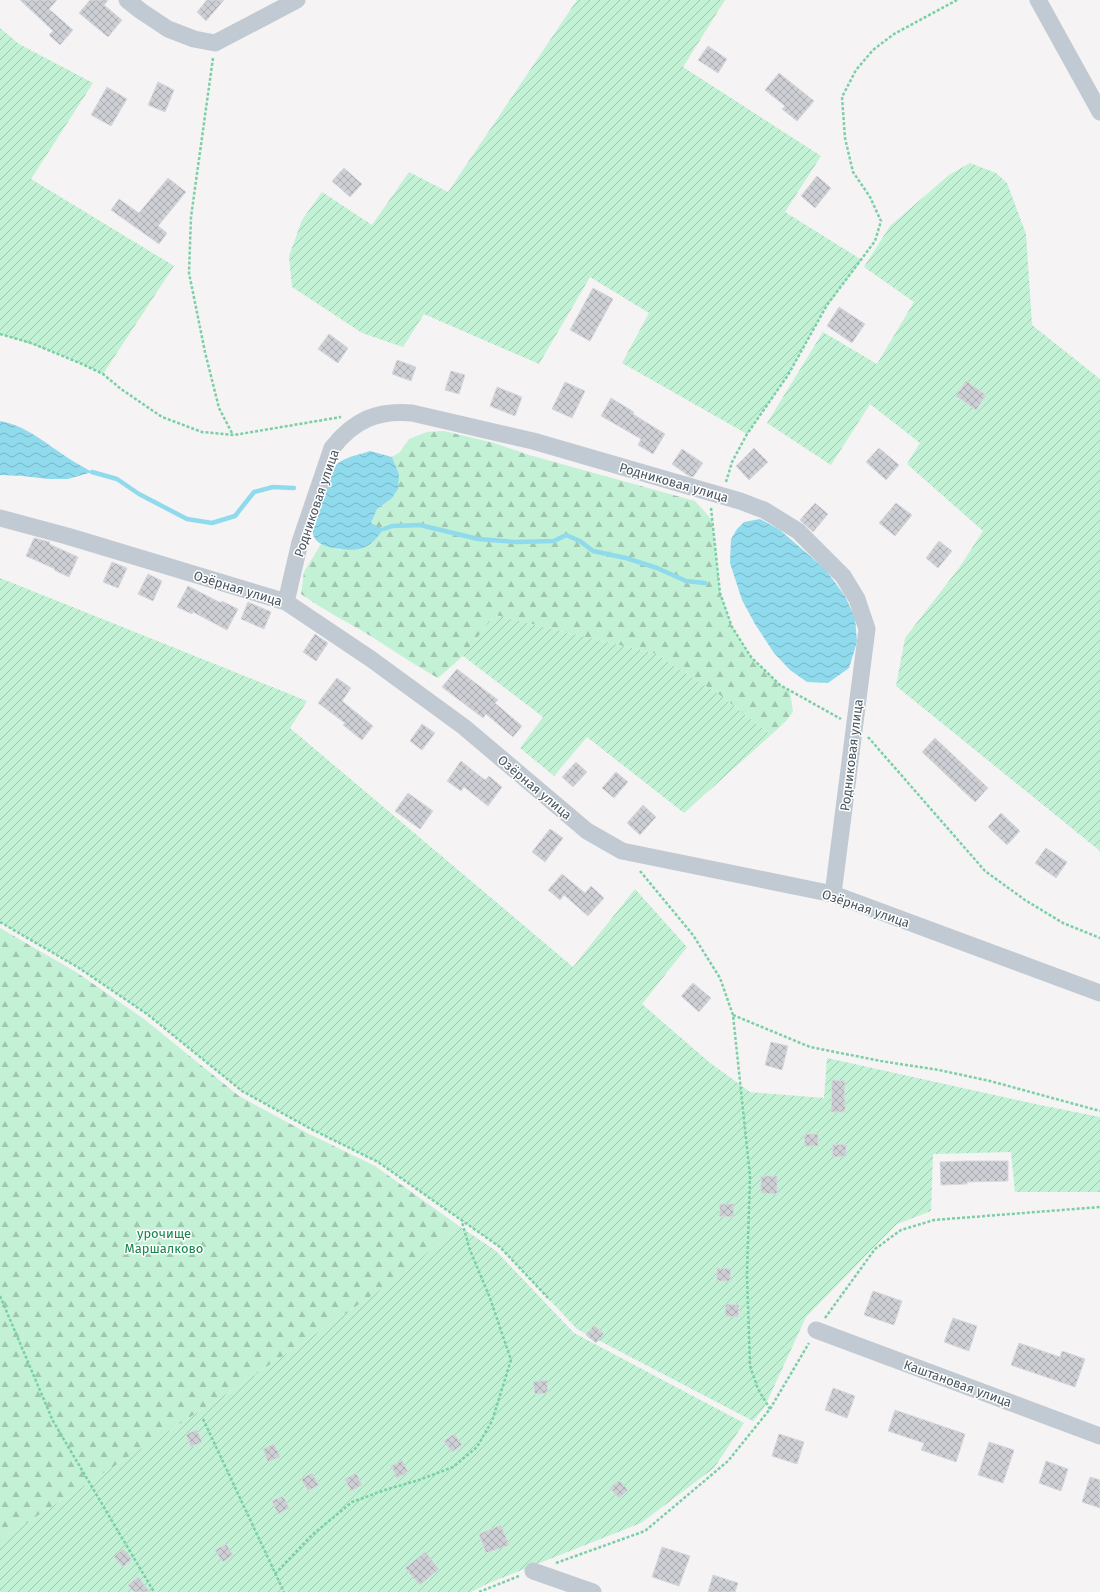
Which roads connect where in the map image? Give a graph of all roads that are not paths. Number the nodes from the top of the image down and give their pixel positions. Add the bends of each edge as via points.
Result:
1 (127, 0) edge
2 (296, 0) edge
3 (1038, 0) edge
4 (1100, 112) edge
5 (0, 518) edge
6 (286, 602) junction
7 (833, 894) junction
8 (1100, 993) edge
9 (816, 1330) road end
10 (1100, 1436) edge
11 (534, 1571) road end
12 (593, 1592) edge

1 - 2 street via 168,29 194,39 215,43
3 - 4 street
5 - 6 street, Озёрная улица
6 - 7 street, Озёрная улица via 371,659 464,727 587,831 622,852
6 - 7 street, Родниковая улица via 300,542 332,448 351,428 383,413 412,413 533,441 764,510 798,531 843,576 857,600 867,629
7 - 8 street, Озёрная улица
9 - 10 street, Каштановая улица
11 - 12 street

